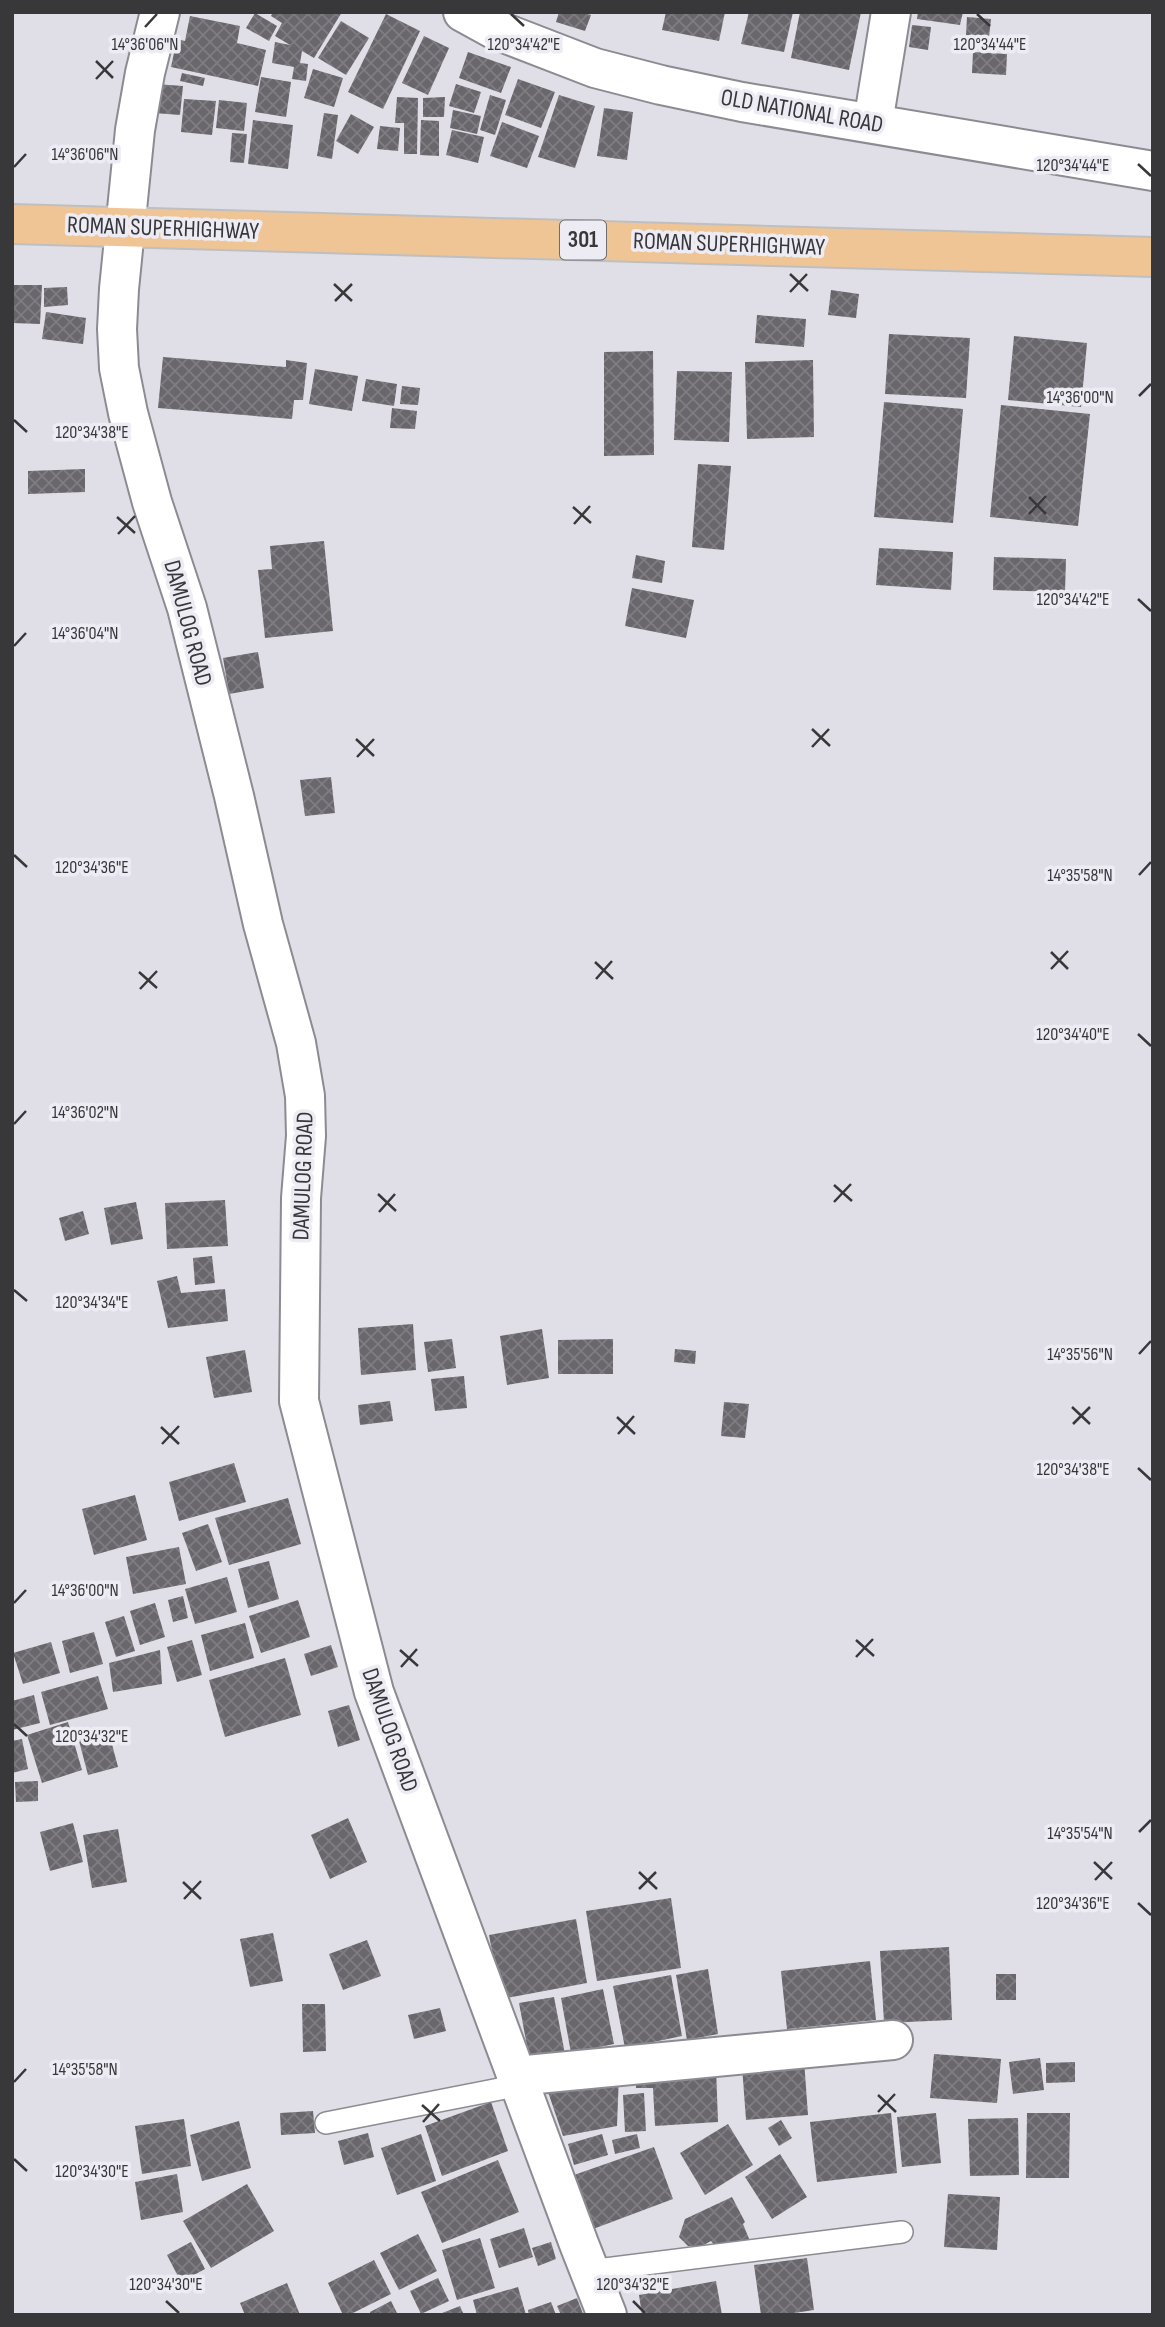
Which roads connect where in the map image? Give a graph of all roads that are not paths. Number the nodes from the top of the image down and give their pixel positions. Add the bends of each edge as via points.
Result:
1 (160, 12) edge
2 (463, 12) edge
3 (891, 12) edge
4 (873, 124) junction
5 (1153, 171) edge
6 (12, 224) edge
7 (127, 227) junction
8 (1153, 257) edge
9 (893, 2040) dead end
10 (518, 2081) junction
11 (326, 2123) dead end
12 (902, 2232) dead end
13 (589, 2271) junction
14 (607, 2315) edge

1 - 7 street, DAMULOG ROAD via 135,130
2 - 4 street, OLD NATIONAL ROAD via 595,68 742,102
3 - 4 street
4 - 5 street, OLD NATIONAL ROAD
6 - 7 main road, ROMAN SUPERHIGHWAY / 301
7 - 8 main road, ROMAN SUPERHIGHWAY / 301
7 - 10 street, DAMULOG ROAD via 119,289 119,368 152,502 187,608 296,1043 305,1096 299,1401 374,1692
9 - 10 street
10 - 11 lane
10 - 13 street, DAMULOG ROAD
12 - 13 lane
13 - 14 street, DAMULOG ROAD

